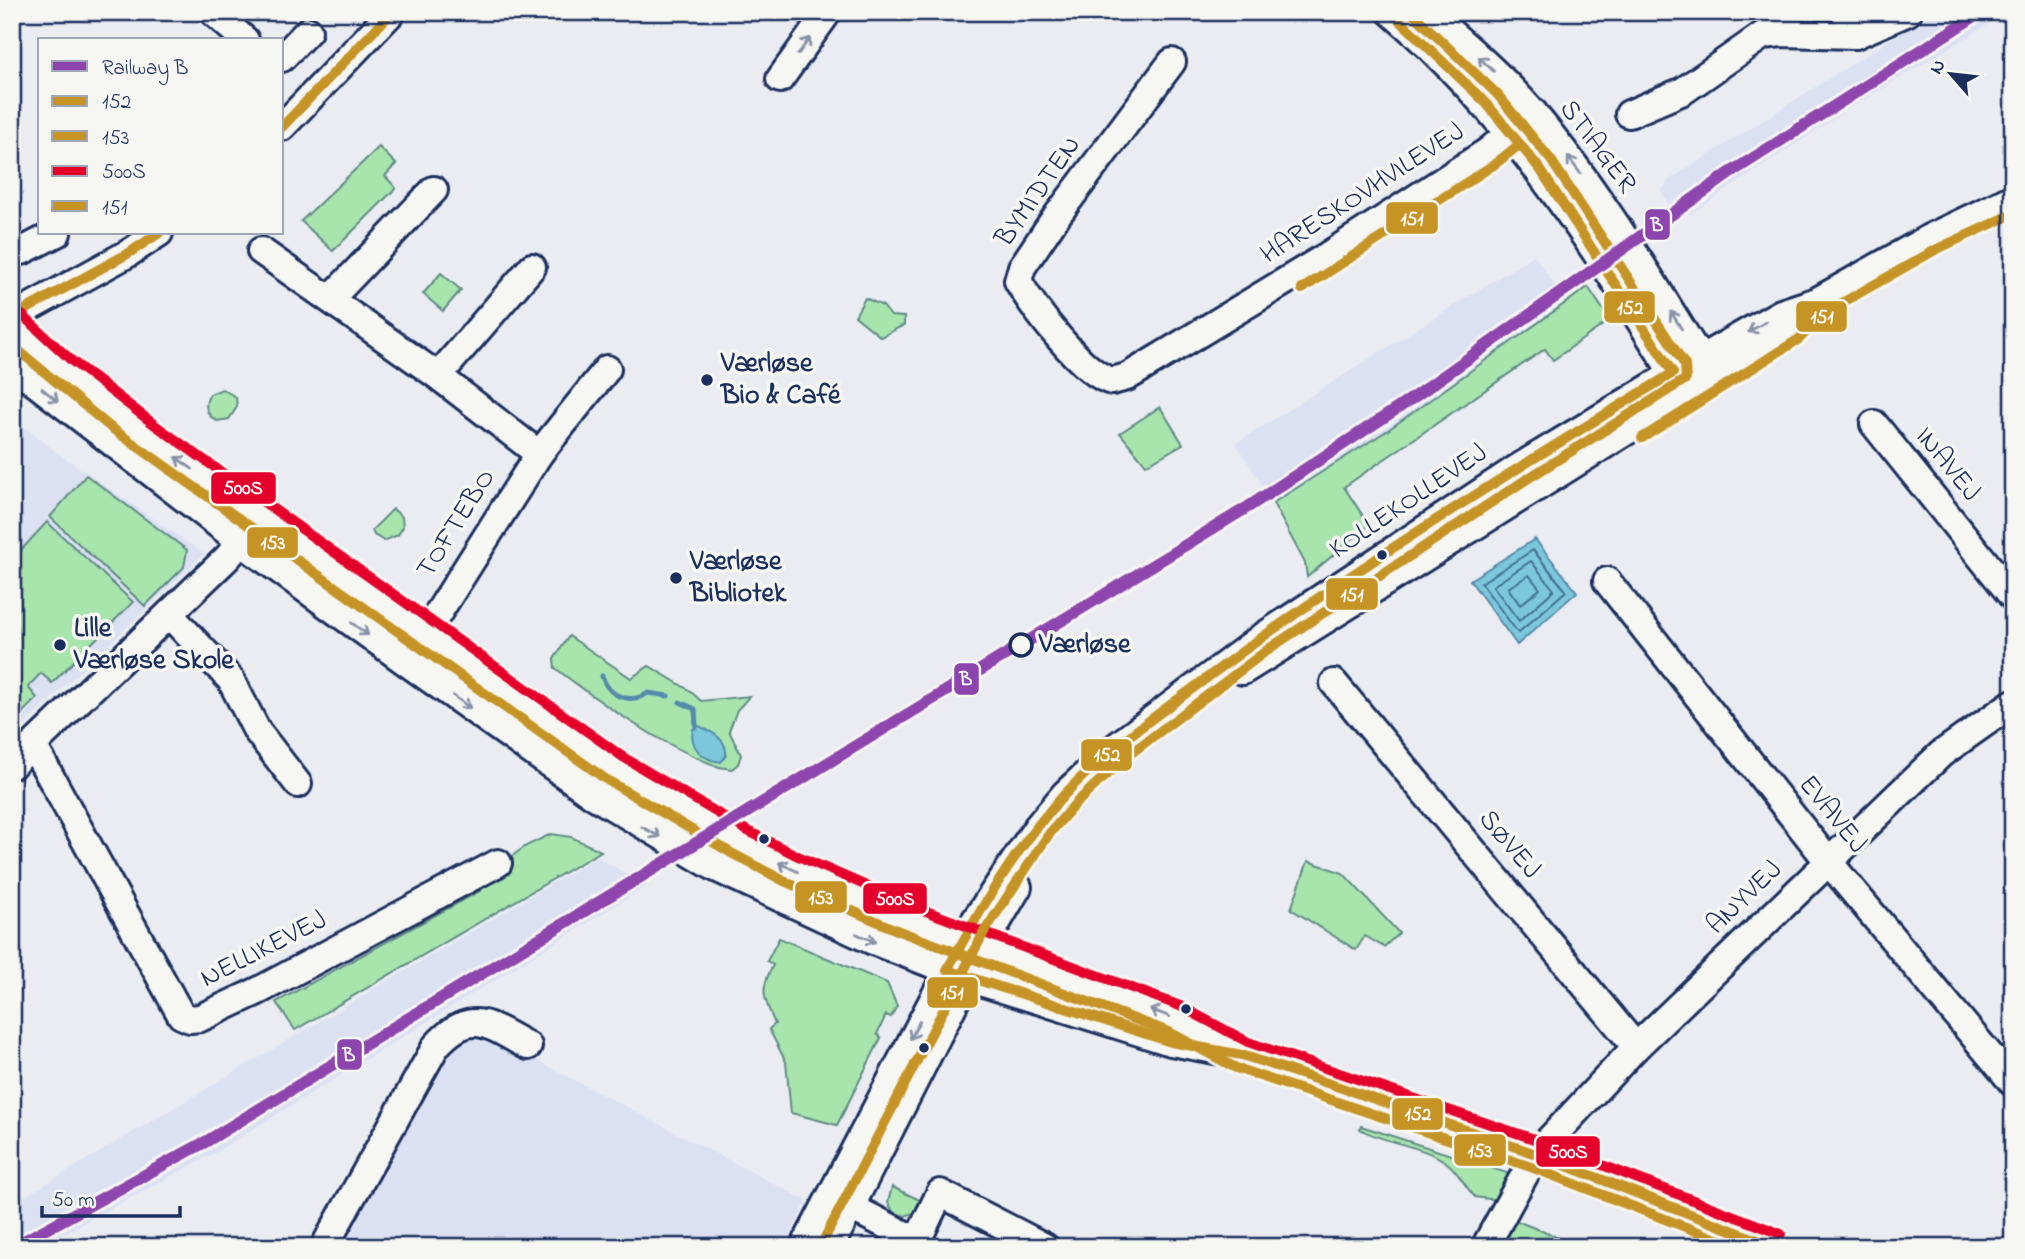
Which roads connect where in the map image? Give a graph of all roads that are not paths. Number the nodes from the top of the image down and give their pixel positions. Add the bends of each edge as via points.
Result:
1 (213, 12) edge
2 (392, 12) edge
3 (828, 12) edge
4 (1391, 12) edge
5 (1427, 12) edge
6 (1908, 12) edge
7 (1850, 24) edge
8 (307, 31) dead end
9 (243, 38) edge
10 (284, 56) edge
11 (1172, 62) dead end
12 (780, 79) dead end
13 (1534, 113) junction
14 (1629, 114) dead end
15 (284, 125) edge
16 (1511, 133) junction
17 (435, 190) dead end
18 (2013, 198) edge
19 (55, 234) edge
20 (157, 234) edge
21 (22, 251) dead end
22 (261, 251) dead end
23 (532, 267) dead end
24 (330, 299) junction
25 (12, 317) edge
26 (12, 324) edge
27 (12, 365) edge
28 (1706, 368) junction
29 (607, 369) dead end
30 (438, 376) junction
31 (1112, 381) joint
32 (1680, 384) junction
33 (1876, 438) dead end
34 (539, 454) junction
35 (261, 515) junction
36 (241, 542) junction
37 (1607, 581) dead end
38 (2013, 597) edge
39 (169, 614) junction
40 (425, 635) junction
41 (407, 662) junction
42 (1334, 682) dead end
43 (2013, 703) edge
44 (33, 745) junction
45 (12, 765) edge
46 (298, 784) dead end
47 (1828, 860) junction
48 (498, 863) dead end
49 (974, 942) junction
50 (957, 974) junction
51 (528, 1046) dead end
52 (1636, 1047) junction
53 (1242, 1055) junction
54 (2013, 1083) edge
55 (1536, 1154) junction
56 (840, 1202) junction
57 (916, 1244) edge
58 (324, 1247) edge
59 (804, 1247) edge
60 (830, 1247) edge
61 (1045, 1247) edge
62 (1485, 1247) edge
63 (1776, 1247) edge

1 - 9 street
2 - 15 street
12 -> 3 street
4 - 16 street
13 -> 5 street, STIAGER
6 - 7 street
7 - 14 street via 1763,35 1683,91
8 - 10 street
11 - 31 street, BYMIDTEN via 1053,221 1018,281 1087,368
13 - 16 street, HARESKOVHVILEVEJ
28 -> 13 street, STIAGER via 1604,207
16 - 31 street, HARESKOVHVILEVEJ via 1236,314 1127,377
16 - 32 street via 1561,199
17 - 24 street
18 - 28 street, KOLLEKOLLEVEJ via 1931,237 1817,301 1781,313
19 - 21 street
20 - 25 street
22 - 24 street
23 - 30 street
24 - 30 street
35 -> 26 street via 76,383
27 -> 36 street
28 - 32 street, KOLLEKOLLEVEJ
29 - 34 street, TOFTEBO
30 - 34 street
32 - 49 street, KOLLEKOLLEVEJ via 1164,723 1110,770 1052,837 1002,912
33 - 38 street, INAVEJ
34 - 40 street, TOFTEBO
35 - 36 street
35 - 40 street
36 - 39 street
36 -> 41 street
37 - 47 street, EVAVEJ
39 - 44 street
39 - 46 street via 231,680 257,731
40 - 41 street, TOFTEBO
49 -> 40 street via 846,893 739,842 615,769
41 -> 50 street via 641,826 716,868
42 - 52 street, SØVEJ
43 - 47 street, ANYVEJ via 1941,754
44 - 45 street
44 - 48 street, NELLIKEVEJ via 181,1015 190,1019 258,991
47 - 52 street, ANYVEJ
47 - 54 street, EVAVEJ
49 - 50 street, KOLLEKOLLEVEJ
53 -> 49 street via 1175,1018
50 - 53 street via 1171,1042
50 - 56 street, KOLLEKOLLEVEJ
51 - 58 street via 486,1025 468,1022 453,1027 436,1046
52 - 55 street, ANYVEJ
53 - 55 street
55 - 62 street, ANYVEJ
55 - 63 street
56 - 57 street
56 - 59 street
56 - 60 street
57 - 61 street via 940,1194

